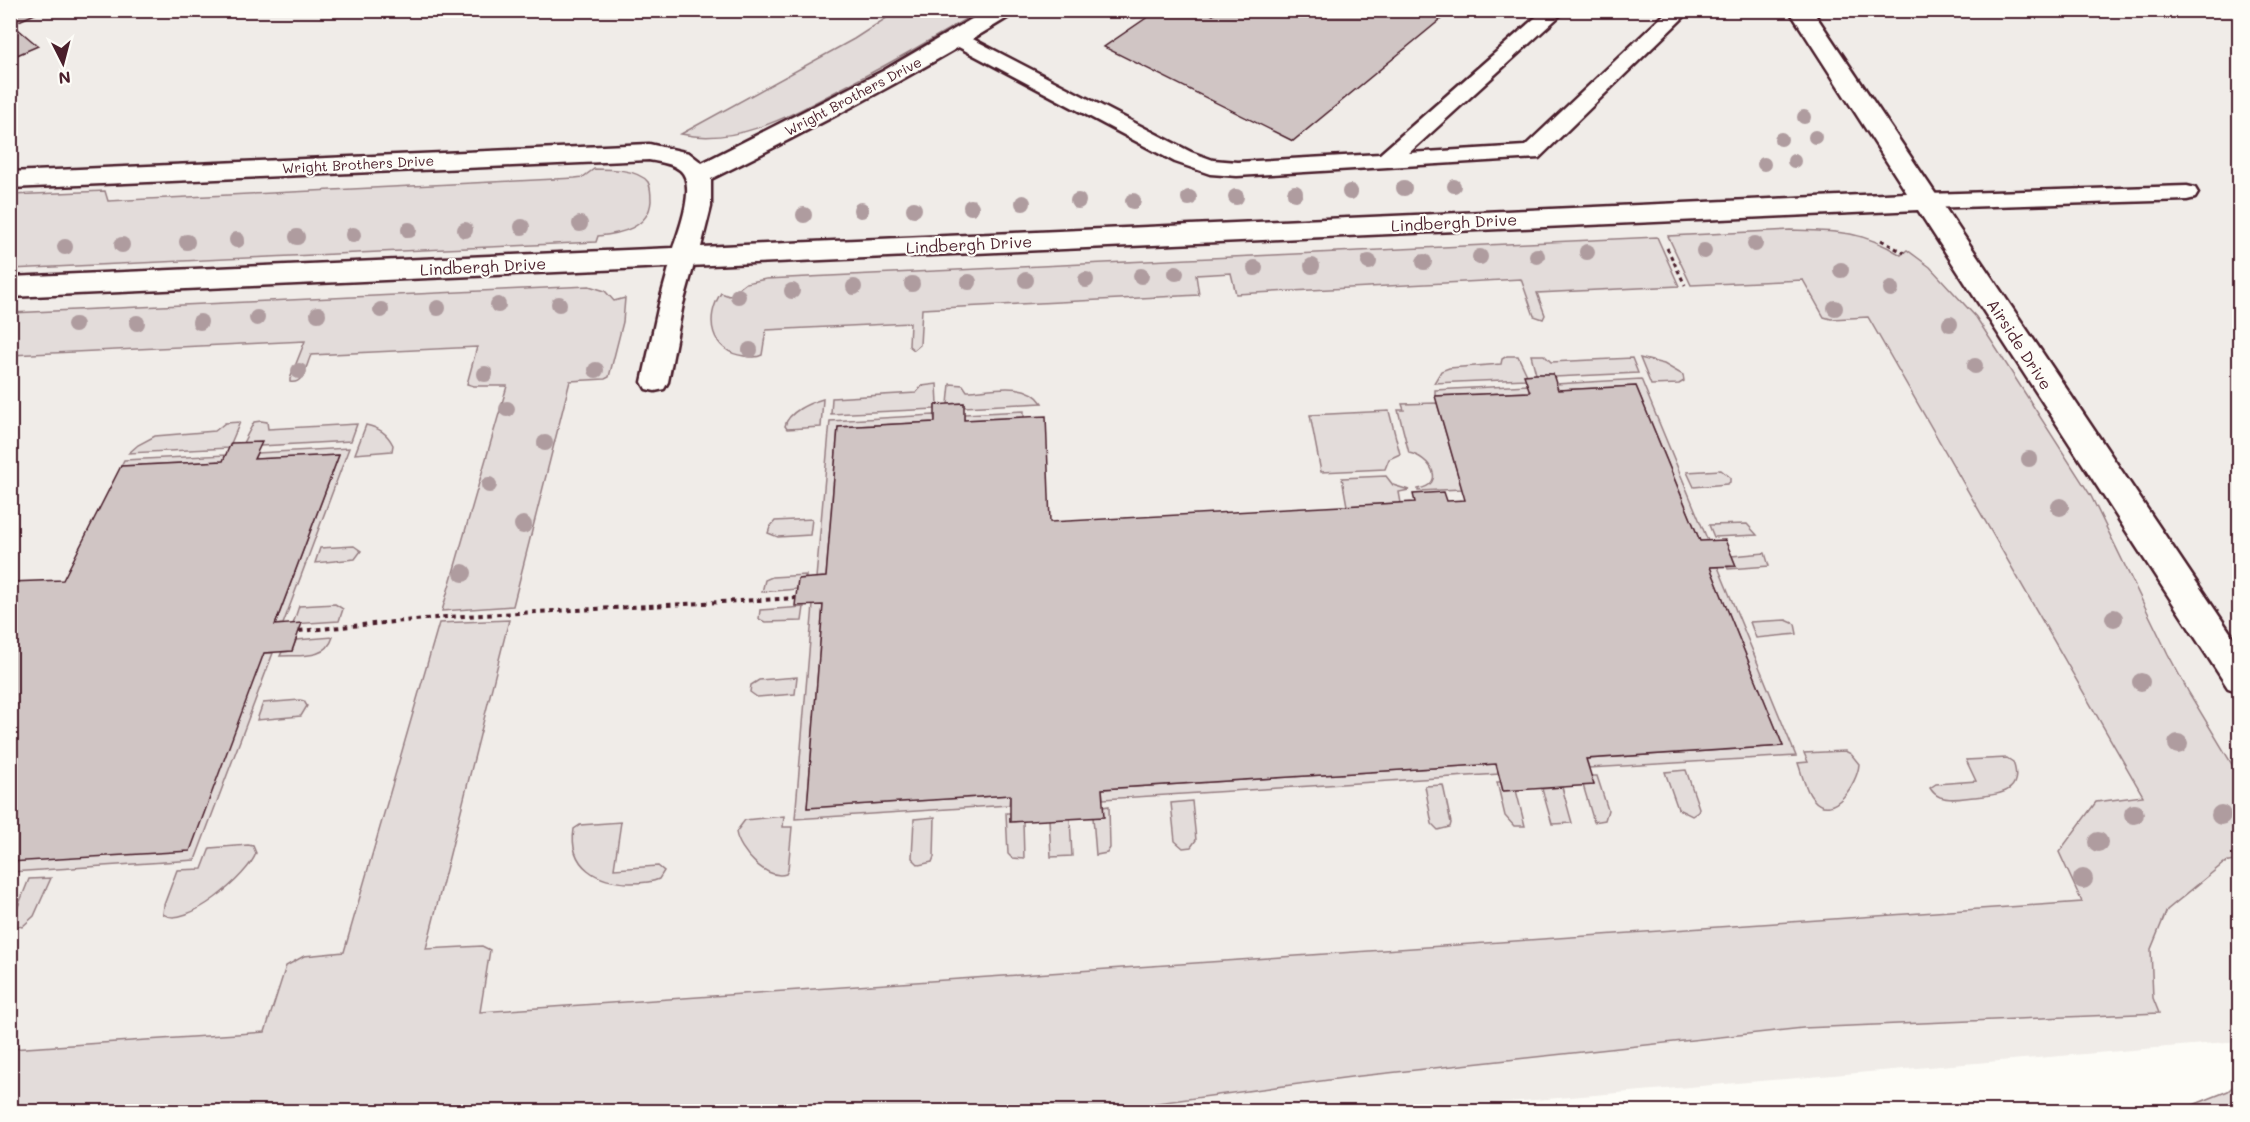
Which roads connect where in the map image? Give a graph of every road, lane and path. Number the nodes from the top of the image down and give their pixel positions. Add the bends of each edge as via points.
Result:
1 (1004, 10) edge
2 (1556, 10) edge
3 (1681, 10) edge
4 (1800, 10) edge
5 (958, 39) junction
6 (1386, 161) junction
7 (698, 175) junction
8 (10, 180) edge
9 (2187, 193) dead end
10 (1927, 201) junction
11 (1669, 254) dead end
12 (684, 257) junction
13 (1685, 285) dead end
14 (10, 287) edge
15 (655, 382) dead end
16 (796, 598) dead end
17 (300, 632) dead end
18 (2240, 677) edge

1 - 5 street, Wright Brothers Drive
2 - 6 lane
3 - 6 lane via 1532,153
4 - 10 street, Airside Drive
5 - 6 lane via 1210,167
5 - 7 street, Wright Brothers Drive
7 - 8 street, Wright Brothers Drive via 690,164 649,152
7 - 12 street via 700,194
9 - 10 lane
10 - 12 street, Lindbergh Drive
10 - 18 street, Airside Drive
11 - 13 path
12 - 14 street, Lindbergh Drive
12 - 15 lane
16 - 17 path via 441,617

